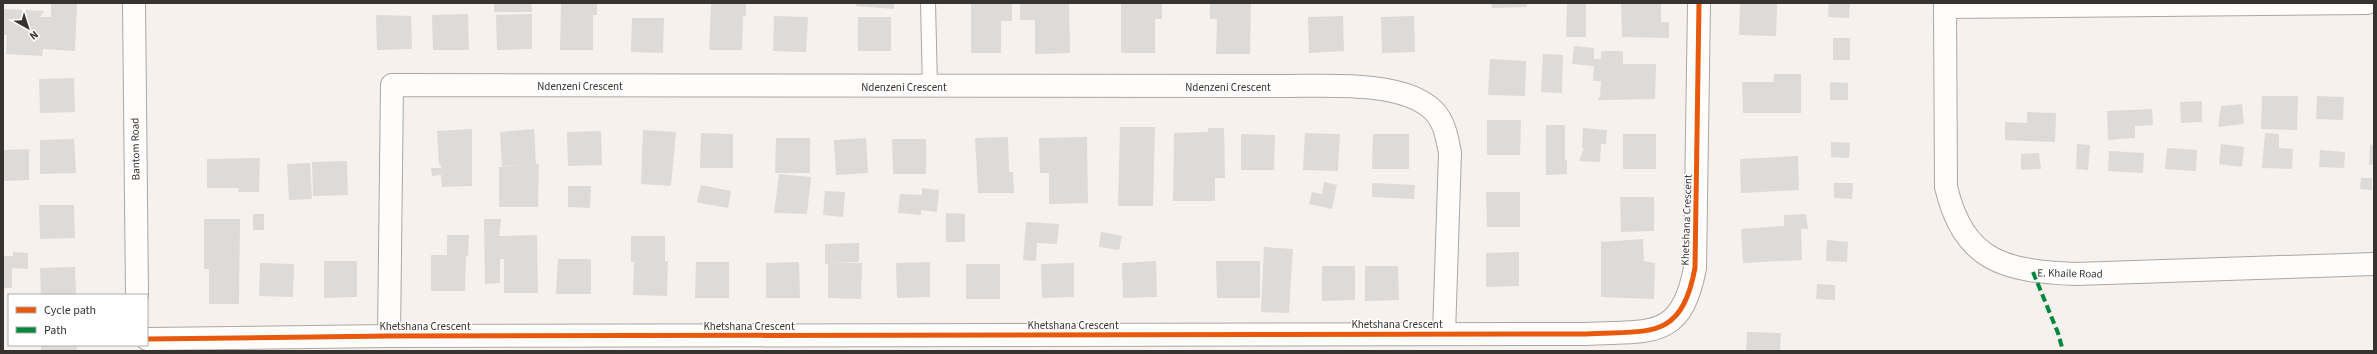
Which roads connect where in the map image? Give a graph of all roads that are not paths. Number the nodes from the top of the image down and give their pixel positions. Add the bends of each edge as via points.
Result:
1 (134, 3) edge
2 (928, 3) edge
3 (1699, 3) edge
4 (2367, 3) edge
5 (2208, 4) edge
6 (1945, 5) edge
7 (930, 87) junction
8 (2374, 264) edge
9 (137, 294) edge
10 (1444, 334) junction
11 (389, 336) junction
12 (148, 338) edge
13 (699, 344) edge

1 - 9 street, Bantom Road
2 - 7 lane
3 - 10 street, Khetshana Crescent via 1695,268 1690,292 1674,319 1666,326 1644,331 1586,334
4 - 5 street
5 - 6 street
6 - 8 street, E. Khaile Road via 1946,186 1952,212 1966,234 1985,254 2001,264 2033,272 2075,274
7 - 10 street, Ndenzeni Crescent via 1363,87 1398,92 1418,99 1434,112 1445,129 1450,154
7 - 11 street, Ndenzeni Crescent via 392,85
10 - 13 street, Khetshana Crescent
11 - 12 street, Khetshana Crescent
11 - 13 street, Khetshana Crescent

